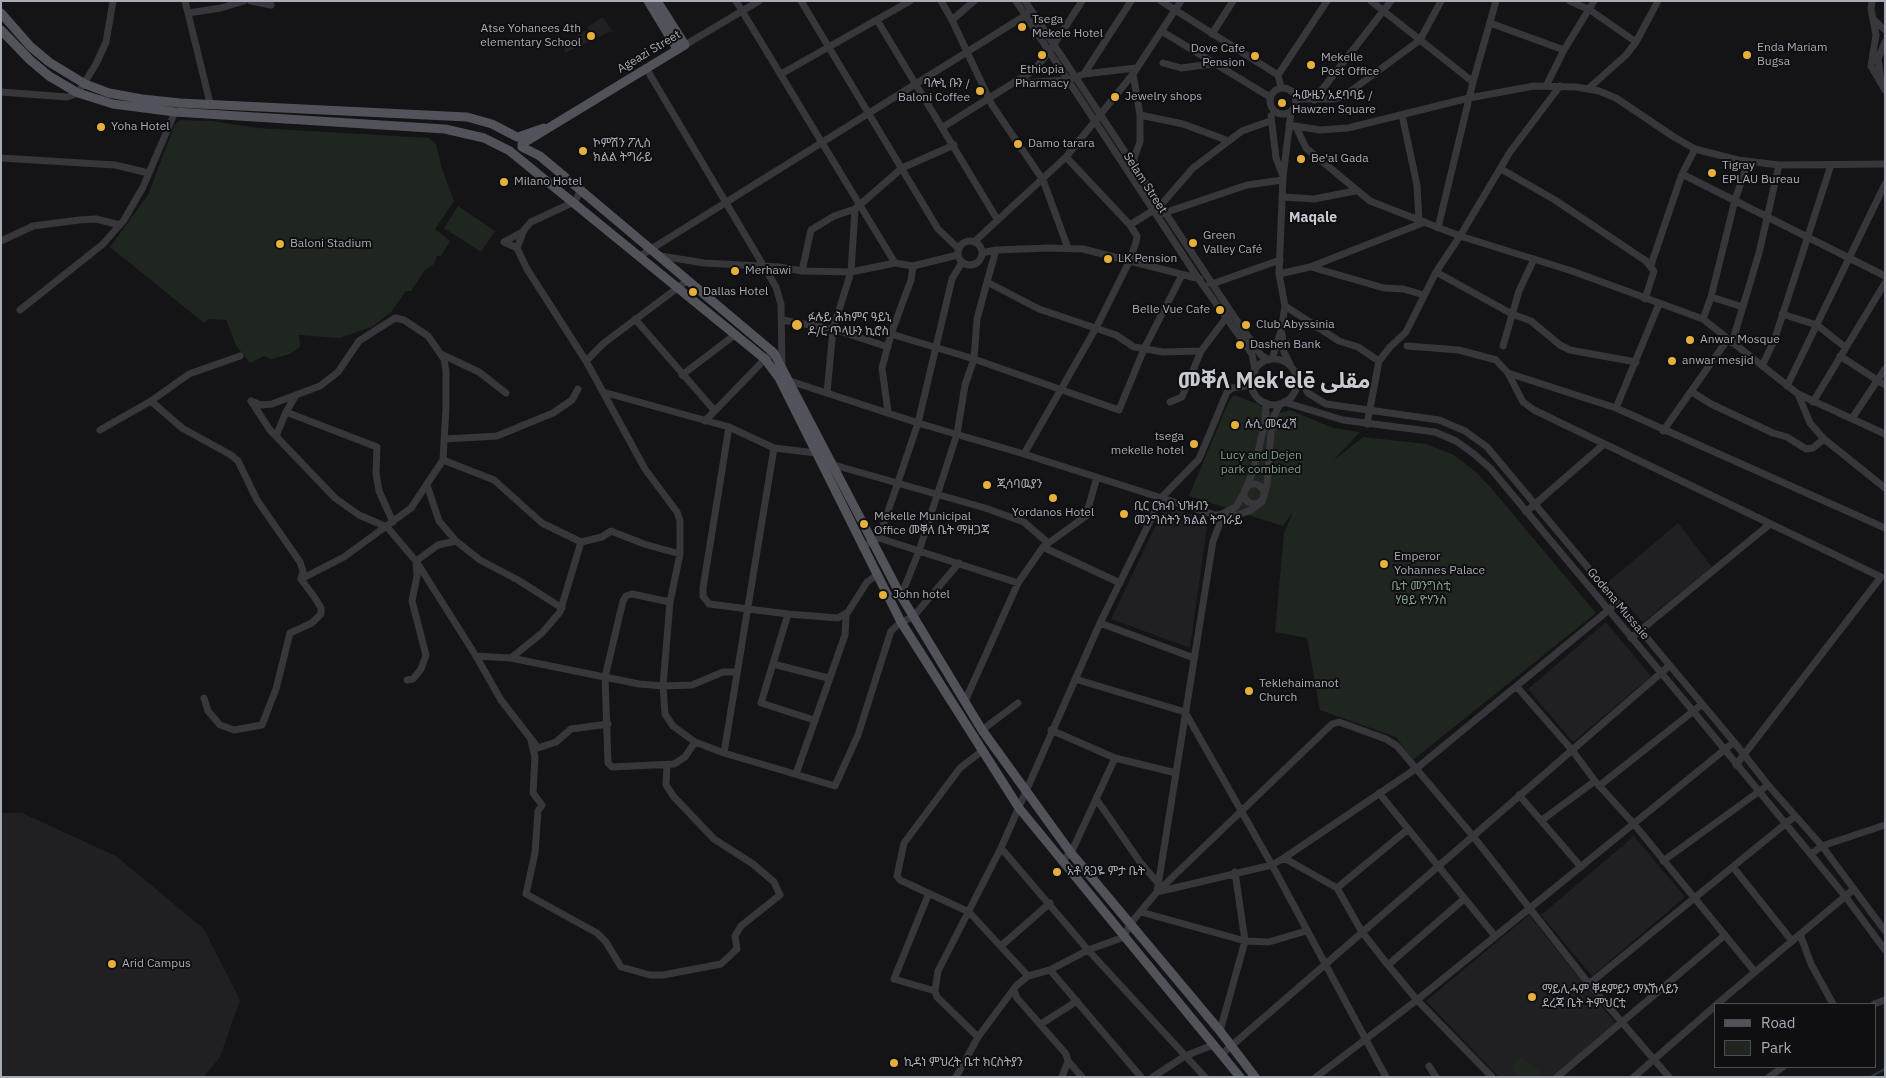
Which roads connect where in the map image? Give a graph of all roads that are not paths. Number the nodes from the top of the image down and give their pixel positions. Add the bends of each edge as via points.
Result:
1 (114, 1) edge
2 (185, 1) edge
3 (244, 1) edge
4 (251, 1) edge
5 (648, 1) edge
6 (657, 1) edge
7 (736, 1) edge
8 (759, 1) edge
9 (801, 1) edge
10 (910, 1) edge
11 (940, 1) edge
12 (974, 1) edge
13 (1016, 1) edge
14 (1025, 1) edge
15 (1082, 1) edge
16 (1132, 1) edge
17 (1161, 1) edge
18 (1181, 1) edge
19 (1233, 1) edge
20 (1326, 1) edge
21 (1371, 1) edge
22 (1391, 1) edge
23 (1442, 1) edge
24 (1496, 1) edge
25 (1570, 1) edge
26 (1594, 1) edge
27 (1658, 1) edge
28 (1866, 1) edge
29 (1872, 1) edge
30 (271, 5) dead end
31 (1590, 10) junction
32 (742, 11) junction
33 (1175, 11) junction
34 (1384, 11) junction
35 (1032, 12) junction
36 (1, 13) edge
37 (188, 13) junction
38 (1025, 17) junction
39 (1872, 17) junction
40 (877, 20) junction
41 (952, 20) junction
42 (1490, 23) junction
43 (1, 30) edge
44 (1885, 30) edge
45 (1163, 32) junction
46 (1212, 34) junction
47 (1420, 40) junction
48 (1636, 42) junction
49 (1885, 42) edge
50 (1054, 44) junction
51 (829, 46) junction
52 (681, 47) junction
53 (1564, 50) junction
54 (1049, 52) junction
55 (966, 53) junction
56 (1163, 63) dead end
57 (1212, 64) junction
58 (646, 68) junction
59 (1134, 71) junction
60 (781, 74) junction
61 (1084, 74) junction
62 (1074, 76) junction
63 (1278, 76) junction
64 (1067, 80) junction
65 (1473, 82) junction
66 (1016, 83) junction
67 (84, 84) junction
68 (916, 84) junction
69 (1546, 86) junction
70 (1560, 86) junction
71 (1281, 87) junction
72 (1589, 88) junction
73 (1885, 88) edge
74 (1, 92) edge
75 (78, 93) junction
76 (1270, 97) junction
77 (1469, 98) junction
78 (990, 99) junction
79 (1297, 99) junction
80 (1314, 100) junction
81 (210, 104) junction
82 (1273, 110) junction
83 (175, 112) junction
84 (1291, 112) junction
85 (867, 114) junction
86 (1100, 114) junction
87 (1140, 115) junction
88 (1402, 115) junction
89 (1270, 120) junction
90 (1094, 123) junction
91 (554, 125) junction
92 (1292, 126) junction
93 (943, 127) junction
94 (538, 136) junction
95 (520, 141) junction
96 (1229, 141) junction
97 (820, 143) junction
98 (954, 145) junction
99 (1695, 148) junction
100 (511, 152) junction
101 (540, 156) junction
102 (1066, 157) junction
103 (1, 158) edge
104 (1748, 162) junction
105 (1885, 164) edge
106 (1779, 165) junction
107 (1831, 165) junction
108 (1134, 167) junction
109 (902, 168) junction
110 (1501, 168) junction
111 (150, 172) junction
112 (1682, 174) junction
113 (1283, 178) junction
114 (1043, 180) junction
115 (1885, 184) edge
116 (1355, 191) junction
117 (580, 192) junction
118 (1283, 197) junction
119 (1735, 200) junction
120 (574, 202) junction
121 (724, 202) junction
122 (857, 207) junction
123 (1159, 211) junction
124 (1768, 217) junction
125 (997, 220) junction
126 (1422, 221) junction
127 (120, 225) junction
128 (1130, 225) junction
129 (1438, 228) junction
130 (524, 230) junction
131 (1460, 236) junction
132 (1808, 238) junction
133 (1, 241) edge
134 (974, 242) junction
135 (517, 248) junction
136 (1068, 248) junction
137 (648, 249) junction
138 (996, 250) junction
139 (982, 253) junction
140 (960, 255) junction
141 (640, 256) junction
142 (661, 256) junction
143 (1534, 259) junction
144 (1848, 259) junction
145 (1130, 260) junction
146 (1280, 260) junction
147 (895, 263) junction
148 (1651, 265) junction
149 (763, 266) junction
150 (913, 266) junction
151 (1310, 267) junction
152 (802, 271) junction
153 (850, 272) junction
154 (1436, 272) junction
155 (1279, 274) junction
156 (1182, 275) junction
157 (1885, 276) edge
158 (1198, 278) junction
159 (688, 280) junction
160 (987, 282) junction
161 (1885, 283) edge
162 (1212, 284) junction
163 (679, 288) junction
164 (1424, 295) junction
165 (1711, 297) junction
166 (1645, 299) junction
167 (1659, 304) junction
168 (1285, 306) junction
169 (1743, 307) junction
170 (20, 310) dead end
171 (1228, 314) junction
172 (1512, 314) junction
173 (1782, 314) junction
174 (635, 319) junction
175 (1703, 319) junction
176 (782, 320) junction
177 (1817, 325) junction
178 (1096, 328) junction
179 (833, 329) junction
180 (1281, 331) junction
181 (736, 334) junction
182 (891, 334) junction
183 (1730, 341) junction
184 (1407, 346) dead end
185 (1503, 346) dead end
186 (888, 347) junction
187 (1845, 347) junction
188 (934, 348) junction
189 (1144, 349) junction
190 (1201, 351) junction
191 (774, 353) junction
192 (441, 354) junction
193 (240, 356) dead end
194 (1840, 356) junction
195 (974, 359) junction
196 (765, 360) junction
197 (1270, 360) junction
198 (586, 361) junction
199 (1379, 361) junction
200 (1636, 362) junction
201 (1762, 366) junction
202 (782, 367) junction
203 (1292, 368) junction
204 (1885, 369) edge
205 (1255, 371) junction
206 (1508, 372) junction
207 (682, 375) junction
208 (784, 378) junction
209 (1877, 380) junction
210 (1252, 385) junction
211 (1885, 385) edge
212 (1787, 386) junction
213 (578, 390) dead end
214 (1059, 390) junction
215 (603, 392) junction
216 (1692, 392) junction
217 (827, 393) junction
218 (506, 394) dead end
219 (1798, 394) junction
220 (296, 395) junction
221 (151, 401) junction
222 (1170, 402) dead end
223 (1813, 402) junction
224 (1266, 403) junction
225 (1282, 403) junction
226 (1616, 408) junction
227 (714, 410) junction
228 (1368, 411) junction
229 (286, 412) junction
230 (888, 412) junction
231 (1853, 417) junction
232 (705, 421) junction
233 (918, 423) junction
234 (1366, 424) junction
235 (729, 427) junction
236 (100, 430) dead end
237 (1663, 431) junction
238 (957, 434) junction
239 (1885, 434) edge
240 (276, 436) junction
241 (445, 439) junction
242 (1824, 439) junction
243 (1604, 444) junction
244 (774, 448) junction
245 (816, 453) junction
246 (1024, 454) junction
247 (443, 460) junction
248 (834, 465) junction
249 (1097, 477) junction
250 (896, 482) junction
251 (427, 485) junction
252 (1885, 488) edge
253 (1245, 490) junction
254 (938, 495) junction
255 (1162, 497) junction
256 (1263, 499) junction
257 (1534, 504) junction
258 (1526, 512) junction
259 (1222, 515) junction
260 (1770, 524) junction
261 (390, 525) junction
262 (1885, 528) edge
263 (456, 540) junction
264 (876, 540) junction
265 (582, 542) junction
266 (1045, 545) junction
267 (862, 547) junction
268 (919, 551) junction
269 (680, 554) junction
270 (416, 561) junction
271 (959, 563) junction
272 (877, 575) junction
273 (301, 579) junction
274 (1018, 583) junction
275 (1120, 583) junction
276 (901, 596) junction
277 (670, 602) junction
278 (1616, 604) junction
279 (562, 608) junction
280 (748, 610) junction
281 (1608, 611) junction
282 (788, 614) junction
283 (846, 615) junction
284 (913, 617) junction
285 (901, 622) junction
286 (1100, 623) junction
287 (1640, 630) junction
288 (1630, 638) junction
289 (476, 656) junction
290 (511, 658) junction
291 (1194, 658) junction
292 (773, 664) junction
293 (1669, 666) junction
294 (736, 672) junction
295 (1660, 673) junction
296 (605, 678) junction
297 (828, 678) junction
298 (1076, 679) junction
299 (407, 680) dead end
300 (663, 686) junction
301 (1517, 687) junction
302 (204, 698) dead end
303 (965, 701) junction
304 (1018, 702) dead end
305 (1701, 705) junction
306 (1693, 711) junction
307 (1185, 712) junction
308 (814, 720) junction
309 (608, 724) junction
310 (982, 730) junction
311 (1051, 730) junction
312 (531, 740) junction
313 (695, 742) junction
314 (1734, 742) junction
315 (1572, 750) junction
316 (1723, 750) junction
317 (982, 751) junction
318 (1743, 753) junction
319 (724, 754) junction
320 (1115, 758) junction
321 (667, 765) junction
322 (1736, 765) junction
323 (1417, 768) junction
324 (1176, 773) junction
325 (796, 774) junction
326 (1597, 784) junction
327 (1768, 786) junction
328 (1024, 791) junction
329 (1760, 792) junction
330 (1379, 793) junction
331 (1520, 795) junction
332 (1097, 800) junction
333 (1019, 808) junction
334 (1241, 812) junction
335 (1795, 816) junction
336 (1542, 820) junction
337 (1634, 824) junction
338 (1786, 824) junction
339 (1885, 825) edge
340 (1407, 830) junction
341 (1473, 836) junction
342 (1822, 846) junction
343 (1001, 848) junction
344 (1071, 853) junction
345 (1811, 854) junction
346 (1284, 858) junction
347 (1061, 860) junction
348 (1663, 862) junction
349 (1272, 865) junction
350 (1437, 867) junction
351 (1581, 867) junction
352 (1733, 867) junction
353 (1235, 872) junction
354 (1158, 883) junction
355 (1337, 888) junction
356 (1854, 889) junction
357 (1157, 892) junction
358 (929, 894) junction
359 (1845, 896) junction
360 (1695, 898) junction
361 (1464, 899) junction
362 (1050, 903) junction
363 (1530, 908) junction
364 (969, 912) junction
365 (1141, 912) junction
366 (1130, 924) junction
367 (1306, 930) junction
368 (1885, 931) edge
369 (1362, 932) junction
370 (1800, 934) junction
371 (1495, 936) junction
372 (1725, 936) junction
373 (1124, 937) junction
374 (1244, 941) junction
375 (1792, 941) junction
376 (1001, 946) junction
377 (1088, 950) junction
378 (1885, 950) edge
379 (1324, 965) junction
380 (1388, 965) junction
381 (1050, 970) junction
382 (1755, 972) junction
383 (1028, 976) junction
384 (1590, 984) junction
385 (935, 991) junction
386 (1014, 991) junction
387 (1417, 1000) junction
388 (1077, 1001) junction
389 (1718, 1003) edge
390 (1832, 1003) edge
391 (1714, 1007) edge
392 (1621, 1023) junction
393 (1041, 1024) junction
394 (1220, 1031) junction
395 (978, 1038) junction
396 (1366, 1040) junction
397 (1213, 1045) junction
398 (1231, 1045) junction
399 (1222, 1054) junction
400 (1186, 1056) junction
401 (1068, 1061) junction
402 (1653, 1061) junction
403 (1429, 1066) dead end
404 (1781, 1068) edge
405 (956, 1077) edge
406 (1062, 1077) edge
407 (1082, 1077) edge
408 (1140, 1077) edge
409 (1153, 1077) edge
410 (1205, 1077) edge
411 (1240, 1077) edge
412 (1255, 1077) edge
413 (1316, 1077) edge
414 (1386, 1077) edge
415 (1436, 1077) edge
416 (1492, 1077) edge
417 (1557, 1077) edge
418 (1634, 1077) edge
419 (1669, 1077) edge
420 (1769, 1077) edge
421 (1784, 1077) edge

1 - 67 street via 106,42
2 - 37 street
3 - 37 street
4 - 30 street
5 - 52 main road
6 - 52 main road
7 - 32 street
8 - 32 street, Ageazi Street
9 - 51 street
10 - 40 street
11 - 41 street
12 - 41 street
13 - 38 street, Selam Street
14 - 35 street, Selam Street
15 - 50 street
16 - 61 street
17 - 33 street
18 - 33 street
19 - 46 street
20 - 63 street
21 - 34 street
22 - 34 street
23 - 47 street
24 - 42 street
25 - 31 street
26 - 31 street
27 - 48 street
28 - 39 street
29 - 39 street
31 - 48 street
31 - 53 street
32 - 52 street, Ageazi Street
32 - 60 street
33 - 45 street
33 - 46 street
34 - 47 street
34 - 80 street
35 - 38 street
35 - 50 street, Selam Street
36 - 67 main road via 30,46
37 - 81 street
38 - 54 street, Selam Street
38 - 55 street
39 - 44 street
39 - 73 street via 1876,35 1871,66
40 - 51 street
40 - 68 street
41 - 55 street
42 - 53 street
42 - 65 street
43 - 75 main road via 49,76
45 - 57 street
45 - 59 street
46 - 63 street
47 - 65 street
47 - 80 street via 1344,96
48 - 72 street via 1620,62
49 - 73 street via 1879,53 1878,67
50 - 54 street
50 - 62 street, Selam Street
51 - 60 street
51 - 85 street
52 - 58 main road, Ageazi Street
53 - 69 street
54 - 64 street, Selam Street
54 - 66 street via 1034,70
55 - 68 street
55 - 78 street
56 - 57 street via 1181,68
57 - 76 street
58 - 91 main road, Ageazi Street
58 - 121 street
59 - 61 street
59 - 86 street
59 - 87 street
60 - 97 street
61 - 62 street
62 - 64 street
62 - 86 street, Selam Street
63 - 71 street
64 - 66 street
64 - 90 street, Selam Street
65 - 77 street
66 - 78 street
67 - 75 street
67 - 81 main road via 132,98
68 - 85 street
68 - 93 street
69 - 70 street
69 - 77 street
70 - 72 street
70 - 110 street
71 - 76 street
71 - 79 street via 1292,91
72 - 99 street via 1616,98 1674,138
74 - 75 street via 67,97
75 - 83 main road via 119,105
76 - 82 street
77 - 88 street
77 - 129 street
78 - 93 street
78 - 114 street
79 - 80 street
79 - 84 street
81 - 95 main road via 467,117 492,124
82 - 84 street via 1280,115
82 - 89 street
83 - 100 main road via 445,129 484,138
83 - 111 street
84 - 92 street
85 - 97 street
85 - 109 street
86 - 90 street
86 - 108 street, Selam Street
87 - 96 street via 1183,124
87 - 108 street via 1140,142
88 - 92 street via 1348,128 1320,130
88 - 126 street
89 - 96 street via 1249,127
89 - 113 street
90 - 102 street
90 - 123 street, Selam Street
91 - 94 main road
91 - 95 main road
92 - 113 street
92 - 116 street via 1306,148
93 - 98 street
94 - 95 main road
94 - 101 main road via 535,146
95 - 100 main road via 519,151
95 - 100 main road via 512,136 507,140 506,145
95 - 101 main road
96 - 123 street via 1193,168
97 - 121 street
97 - 122 street
98 - 109 street
98 - 125 street
99 - 104 street
99 - 112 street
100 - 120 main road
101 - 117 main road
102 - 114 street
102 - 128 street
103 - 111 street via 115,165
104 - 106 street
104 - 119 street
105 - 107 street
106 - 107 street
106 - 124 street
107 - 132 street
108 - 123 street, Selam Street
109 - 122 street
109 - 140 street via 938,229
110 - 131 street
110 - 148 street
111 - 127 street
112 - 119 street
112 - 148 street
113 - 118 street
113 - 123 street
114 - 125 street
114 - 136 street
115 - 144 street
116 - 118 street via 1314,199
116 - 126 street via 1370,201
117 - 120 street
117 - 137 main road
118 - 146 street
119 - 124 street
119 - 165 street
120 - 130 street via 531,222
120 - 141 main road
121 - 137 street
121 - 149 street
122 - 147 street
122 - 152 street via 811,230
122 - 153 street
123 - 128 street
123 - 158 street, Selam Street
123 - 162 street, Selam Street
124 - 132 street
124 - 169 street
125 - 134 street
126 - 129 street
126 - 151 street
127 - 133 street via 96,219 33,226
127 - 170 street via 104,244
128 - 145 street via 1137,236
129 - 131 street
130 - 135 street
130 - 135 street via 504,242
131 - 143 street
131 - 154 street
132 - 144 street
132 - 173 street
134 - 139 street
134 - 140 street via 965,242
135 - 198 street
136 - 138 street
136 - 145 street
137 - 141 street
137 - 142 main road
138 - 139 street
138 - 160 street
139 - 140 street via 976,264 967,265
140 - 150 street
140 - 188 street
141 - 163 main road
142 - 149 street via 704,263
142 - 159 main road
143 - 166 street
143 - 172 street
144 - 157 street
144 - 177 street
145 - 156 street
145 - 178 street
146 - 155 street
146 - 162 street
147 - 150 street
147 - 153 street
148 - 166 street via 1653,279
149 - 152 street
149 - 176 street via 780,295
150 - 182 street
151 - 155 street
151 - 164 street via 1384,288
152 - 153 street
153 - 179 street
154 - 164 street
154 - 172 street
155 - 168 street
156 - 158 street
156 - 189 street
158 - 162 street
158 - 171 street, Selam Street
159 - 163 street
159 - 191 main road
160 - 178 street via 1047,312
160 - 195 street via 976,319
161 - 187 street
162 - 171 street, Selam Street
163 - 174 street
163 - 181 main road
164 - 199 street via 1406,332
165 - 169 street
165 - 175 street
166 - 167 street
167 - 175 street
167 - 200 street
168 - 180 street
168 - 199 street via 1339,341 1358,347
169 - 183 street
171 - 190 street
171 - 197 street, Selam Street via 1258,352
171 - 205 street via 1252,354
172 - 185 street
172 - 200 street via 1530,321 1570,350
173 - 177 street
173 - 201 street
174 - 198 street
174 - 207 street
175 - 183 street
176 - 179 street
176 - 202 street
177 - 187 street
177 - 212 street
178 - 189 street
178 - 214 street
179 - 186 street
179 - 217 street
180 - 197 street
180 - 203 street via 1284,352
181 - 196 main road
181 - 207 street
182 - 186 street
182 - 188 street
183 - 201 street
183 - 216 street
184 - 206 street via 1467,352 1496,360
186 - 230 street via 882,377
187 - 194 street
188 - 195 street
188 - 233 street
189 - 190 street
189 - 214 street via 1119,410
190 - 222 street via 1182,397
191 - 196 street
191 - 202 main road
192 - 218 street via 479,372
192 - 220 street via 428,336 404,320 395,318 359,341 338,372 327,381
192 - 241 street via 446,372
193 - 221 street via 189,374
194 - 209 street
194 - 223 street
195 - 214 street
195 - 238 street via 965,386
196 - 208 main road
196 - 227 street
197 - 203 street via 1283,361
197 - 205 street
198 - 215 street
199 - 228 street
200 - 226 street
201 - 212 street
202 - 208 main road
203 - 225 street via 1297,379 1296,388 1292,397
203 - 228 street, Godena Mussaie via 1308,393 1319,401
204 - 209 street
205 - 210 street
206 - 226 street
206 - 243 street via 1527,406
207 - 227 street
208 - 217 street
208 - 245 main road
208 - 248 main road
209 - 211 street
209 - 231 street
210 - 224 street via 1258,397
210 - 255 street via 1232,388 1227,392 1199,459
212 - 219 street
213 - 241 street via 572,400 553,413 497,436
214 - 246 street
215 - 232 street
215 - 269 street via 645,469 677,512
216 - 237 street
216 - 242 street via 1806,449 1813,448
217 - 230 street
219 - 223 street
219 - 242 street via 1807,417
220 - 229 street
220 - 240 street via 272,404 261,405 251,401
221 - 236 street
221 - 273 street via 182,428 238,461 257,500 300,562
223 - 231 street
224 - 225 street
224 - 253 street via 1265,423
225 - 234 street, Godena Mussaie
225 - 256 street via 1272,420
226 - 237 street
227 - 232 street
228 - 234 street
228 - 257 street, Godena Mussaie via 1429,418 1465,431 1493,453
229 - 240 street
229 - 261 street via 377,446 376,473
230 - 233 street
231 - 239 street
232 - 235 street
233 - 238 street
233 - 250 street
234 - 258 street, Godena Mussaie via 1428,430 1456,440 1491,470
235 - 244 street
235 - 280 street via 702,588 703,596 715,607
237 - 262 street
238 - 246 street
238 - 254 street
240 - 261 street via 335,498 359,515
241 - 247 street
242 - 252 street
243 - 257 street
243 - 260 street
244 - 245 street
244 - 280 street
245 - 267 main road
246 - 249 street
247 - 251 street
247 - 265 street via 494,480 542,523
248 - 250 street
248 - 264 main road
249 - 255 street
249 - 266 street via 1086,516
250 - 254 street
250 - 264 street
251 - 261 street via 411,508
251 - 263 street via 439,521
253 - 256 street via 1250,503 1257,504
253 - 256 street via 1258,484 1263,489
253 - 259 street via 1239,504
254 - 266 street via 1024,522
254 - 268 street
255 - 259 street
255 - 275 street
256 - 259 street via 1246,512
257 - 258 street
257 - 278 street, Godena Mussaie
258 - 281 street, Godena Mussaie
259 - 291 street via 1213,541
260 - 287 street
260 - 318 street via 1881,577
261 - 270 street
261 - 273 street via 344,557
263 - 270 street via 438,545
263 - 279 street via 480,560
264 - 267 street
264 - 268 street
264 - 276 main road
265 - 269 street via 611,531
265 - 279 street
266 - 274 street
266 - 275 street
267 - 272 main road
268 - 271 street
268 - 276 street
269 - 277 street
270 - 289 street
270 - 299 street via 417,576 412,600 426,655 414,679
271 - 274 street
271 - 284 street
272 - 283 street via 867,582
272 - 285 main road
273 - 302 street via 315,598 321,614 312,623 290,633 276,690 262,725 234,730 220,725 208,711
274 - 303 street
275 - 286 street
276 - 284 main road
277 - 296 street via 644,595 626,596
277 - 300 street
278 - 281 street
278 - 287 street, Godena Mussaie
279 - 290 street via 542,633
280 - 282 street
280 - 294 street
281 - 288 street, Godena Mussaie
281 - 301 street
282 - 283 street via 838,618
282 - 292 street
283 - 297 street via 845,635
284 - 285 street
284 - 303 main road
285 - 317 main road
285 - 325 street via 894,626 888,638 858,735 835,786
286 - 291 street
286 - 298 street
287 - 288 street
287 - 293 street, Godena Mussaie
288 - 295 street, Godena Mussaie
289 - 290 street
289 - 312 street via 501,700
290 - 296 street
291 - 307 street
292 - 297 street
292 - 308 street via 761,702
293 - 295 street
293 - 305 street, Godena Mussaie
294 - 300 street via 723,672 692,685
294 - 319 street
295 - 306 street, Godena Mussaie
295 - 315 street
296 - 300 street
296 - 309 street
297 - 308 street
298 - 307 street
298 - 311 street
300 - 313 street via 666,714 673,726
301 - 315 street
301 - 323 street
303 - 310 main road
304 - 310 street
305 - 306 street
305 - 314 street, Godena Mussaie
306 - 316 street, Godena Mussaie
306 - 326 street
307 - 324 street
307 - 334 street
308 - 325 street
309 - 312 street via 571,729 556,742 538,748
309 - 321 street via 609,765
310 - 328 main road
311 - 320 street
311 - 328 street
312 - 321 street via 535,758 533,793 542,805 538,811 535,853 526,894 597,933 621,967 650,975 721,964 737,949 735,936 741,926 780,895 774,882 714,839 674,797 666,785
313 - 319 street
313 - 321 street via 679,762
314 - 316 street
314 - 318 street, Godena Mussaie
315 - 326 street
315 - 331 street
316 - 322 street, Godena Mussaie
316 - 337 street
317 - 333 main road
317 - 358 street via 960,768 904,843 897,876
318 - 322 street
318 - 327 street, Godena Mussaie
319 - 325 street
320 - 324 street
320 - 332 street
322 - 329 street, Godena Mussaie
323 - 330 street
323 - 334 street via 1394,743 1335,722
323 - 341 street
324 - 354 street
326 - 336 street
326 - 337 street
327 - 329 street
327 - 335 street, Godena Mussaie
328 - 333 street
328 - 344 main road
329 - 338 street, Godena Mussaie
329 - 348 street
330 - 340 street
330 - 346 street
331 - 336 street
331 - 341 street
332 - 344 street
332 - 354 street
333 - 343 street
333 - 347 main road
334 - 349 street
334 - 357 street
335 - 338 street
335 - 342 street, Godena Mussaie
336 - 351 street
337 - 348 street
337 - 351 street
338 - 345 street, Godena Mussaie
338 - 352 street
339 - 342 street
340 - 350 street
340 - 355 street
341 - 350 street
341 - 363 street
342 - 345 street
342 - 356 street, Godena Mussaie
343 - 362 street
343 - 364 street
344 - 347 street
344 - 366 main road
345 - 359 street, Godena Mussaie
346 - 349 street
346 - 355 street
347 - 373 main road
348 - 360 street
349 - 353 street
349 - 367 street
350 - 361 street
350 - 369 street
351 - 363 street
352 - 360 street
352 - 375 street
353 - 357 street
353 - 374 street
354 - 357 street
355 - 369 street
356 - 359 street
356 - 368 street, Godena Mussaie
357 - 365 street
358 - 364 street
358 - 385 street via 894,979
359 - 370 street
359 - 378 street, Godena Mussaie
360 - 372 street
360 - 384 street
361 - 371 street
361 - 380 street
362 - 376 street
362 - 377 street
363 - 371 street
363 - 384 street
364 - 376 street
364 - 385 street via 938,971
365 - 366 street
365 - 374 street
366 - 373 street
366 - 394 main road
367 - 374 street via 1269,942
367 - 379 street
369 - 379 street
369 - 380 street
370 - 375 street
370 - 390 street via 1811,964
371 - 387 street
372 - 382 street
372 - 392 street
373 - 377 street
373 - 397 main road
374 - 394 street
375 - 382 street
376 - 383 street
377 - 381 street
377 - 400 street
379 - 396 street
379 - 398 street
380 - 387 street
381 - 383 street
381 - 388 street
382 - 389 street
383 - 386 street
384 - 392 street
385 - 395 street via 937,997
386 - 393 street via 1016,998
386 - 395 street
387 - 396 street
387 - 416 street
388 - 393 street
388 - 408 street
391 - 402 street
392 - 402 street
392 - 417 street
393 - 401 street via 1066,1054
394 - 398 main road
395 - 405 street
396 - 413 street
396 - 414 street
397 - 399 main road
397 - 400 street
398 - 399 street
398 - 412 main road
399 - 411 main road
400 - 409 street
400 - 410 street
401 - 406 street
401 - 407 street
402 - 418 street
402 - 419 street
403 - 415 street
404 - 420 street
404 - 421 street

